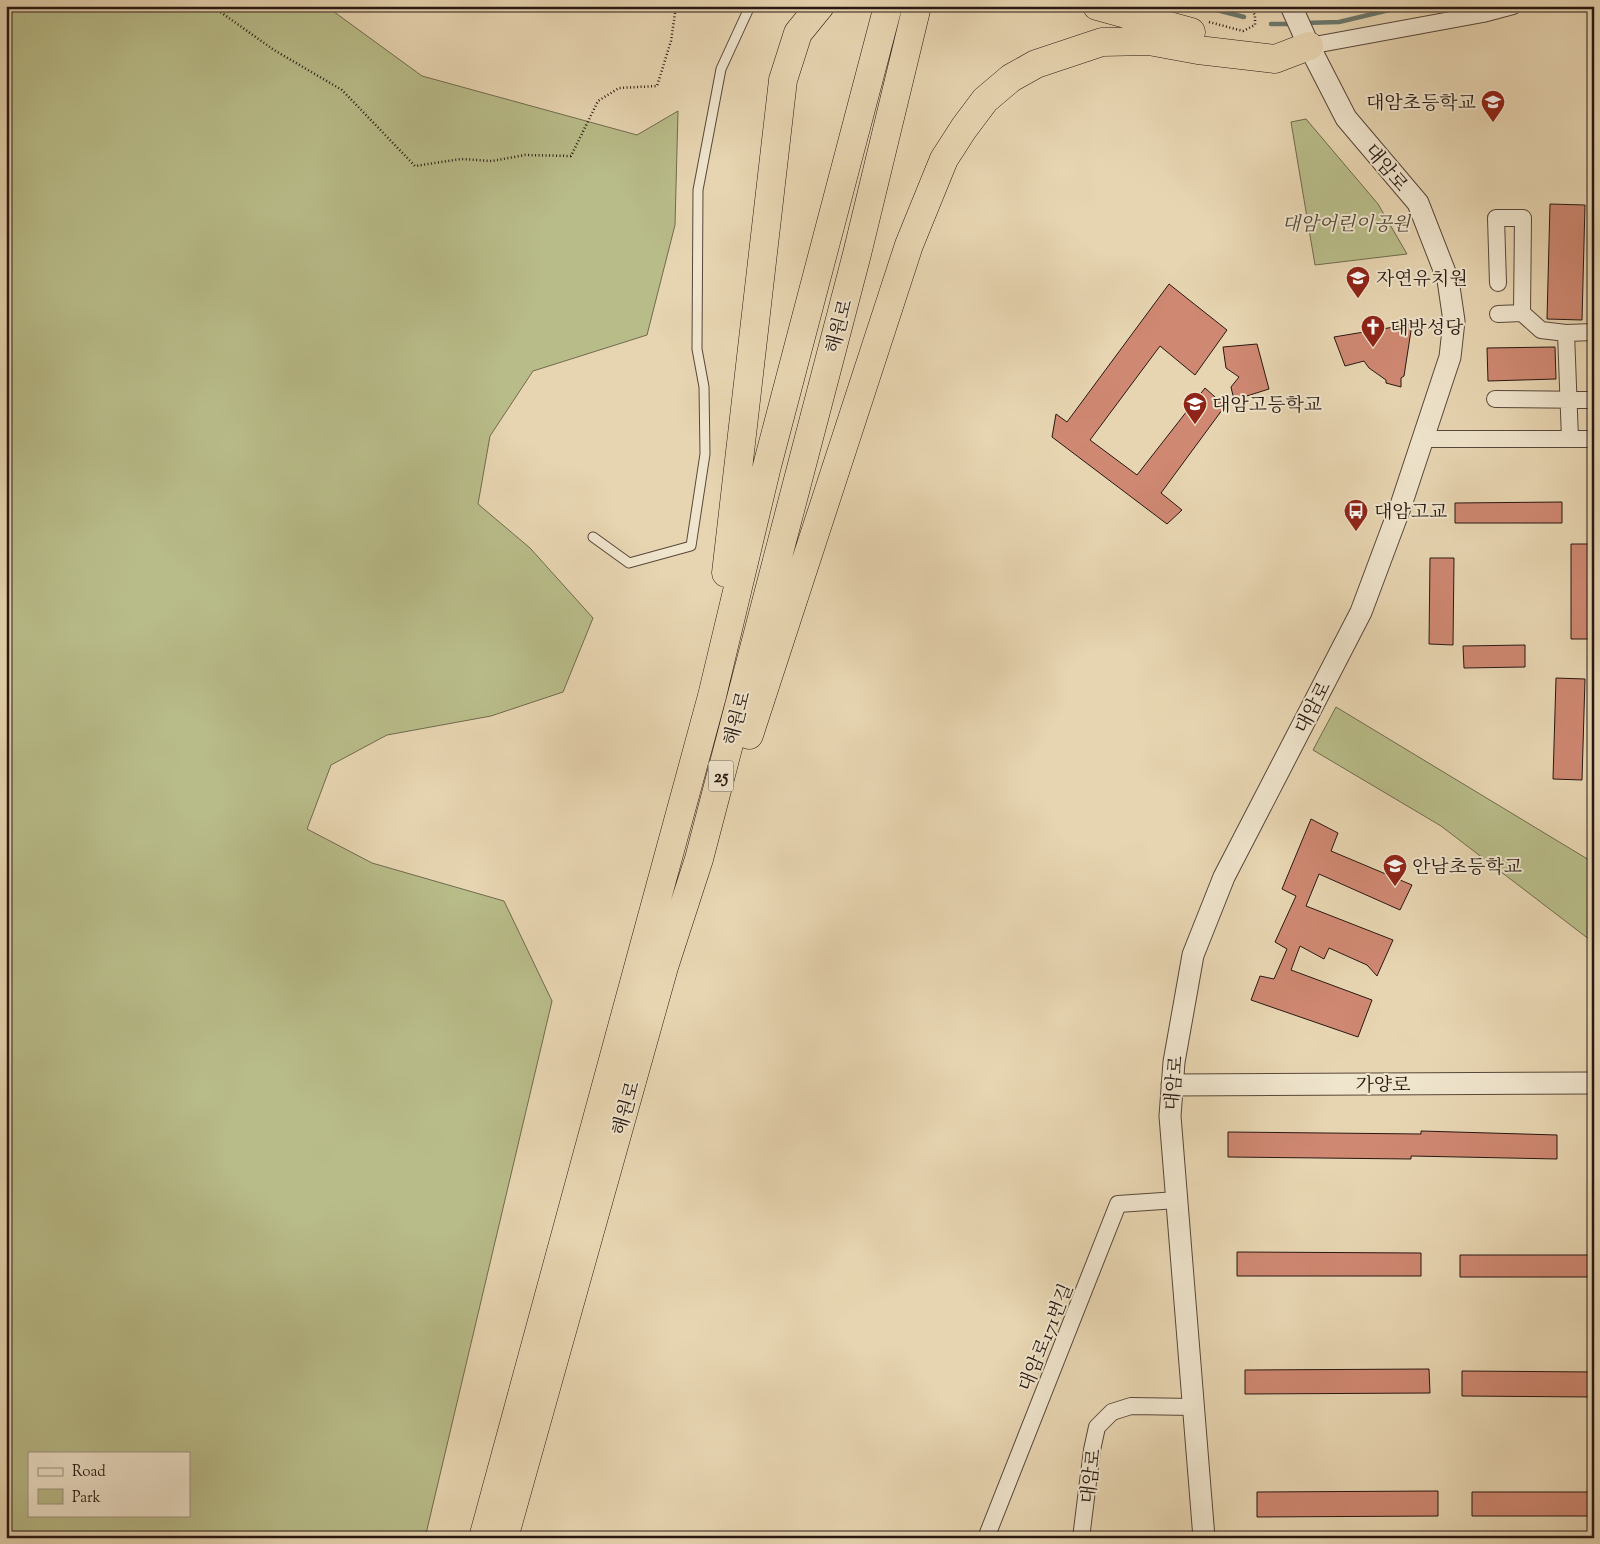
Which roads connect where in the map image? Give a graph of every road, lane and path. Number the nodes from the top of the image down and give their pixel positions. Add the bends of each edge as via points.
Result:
1 (212, 6) edge
2 (676, 6) edge
3 (750, 6) edge
4 (820, 6) edge
5 (1097, 6) edge
6 (1238, 6) edge
7 (1291, 6) edge
8 (1513, 6) edge
9 (888, 7) edge
10 (917, 8) edge
11 (1242, 42) junction
12 (1309, 46) junction
13 (1498, 284) dead end
14 (1498, 314) dead end
15 (1522, 314) junction
16 (1594, 332) edge
17 (1566, 333) junction
18 (1495, 399) dead end
19 (1567, 400) junction
20 (1594, 400) edge
21 (1424, 439) junction
22 (1570, 439) junction
23 (1594, 439) edge
24 (593, 537) dead end
25 (712, 696) junction
26 (699, 859) junction
27 (1594, 1082) edge
28 (1172, 1085) junction
29 (1177, 1200) junction
30 (1194, 1406) junction
31 (483, 1538) edge
32 (504, 1538) edge
33 (986, 1538) edge
34 (1081, 1538) edge
35 (1204, 1538) edge

1 - 2 path via 274,50 342,90 415,166 461,159 492,161 525,155 571,156 598,101 619,88 657,86 671,41
3 - 24 lane via 721,69 698,190 696,349 704,386 705,454 691,546 629,563
4 - 25 highway via 798,33 783,80
5 - 11 highway via 1194,33
6 - 11 path via 1251,9 1255,14 1255,25
7 - 12 street, 대암로
8 - 12 street
9 - 25 highway, 해원로 / 25 via 767,466
10 - 26 highway, 해원로 / 25 via 857,254
11 - 12 highway via 1276,59
11 - 26 highway via 1198,50 1150,41 1102,42 1036,64 1011,78 985,100 964,128 944,159 909,245 748,738
12 - 21 street, 대암로 via 1346,118 1418,203 1448,280 1454,321 1450,357
13 - 15 street via 1496,218 1524,218
14 - 15 street
15 - 17 street via 1541,330
16 - 17 street
17 - 19 street
18 - 19 street
19 - 20 street
19 - 22 street
21 - 22 street
21 - 28 street, 대암로 via 1361,612 1224,877 1193,955
22 - 23 street
25 - 31 highway, 해원로 / 25
26 - 32 highway, 해원로 / 25 via 664,967
27 - 28 street, 가양로
28 - 29 street, 대암로 via 1170,1116
29 - 30 street, 대암로
29 - 33 street, 대암로171번길 via 1118,1204
30 - 34 street, 대암로 via 1131,1406 1112,1412 1097,1428
30 - 35 street, 대암로

